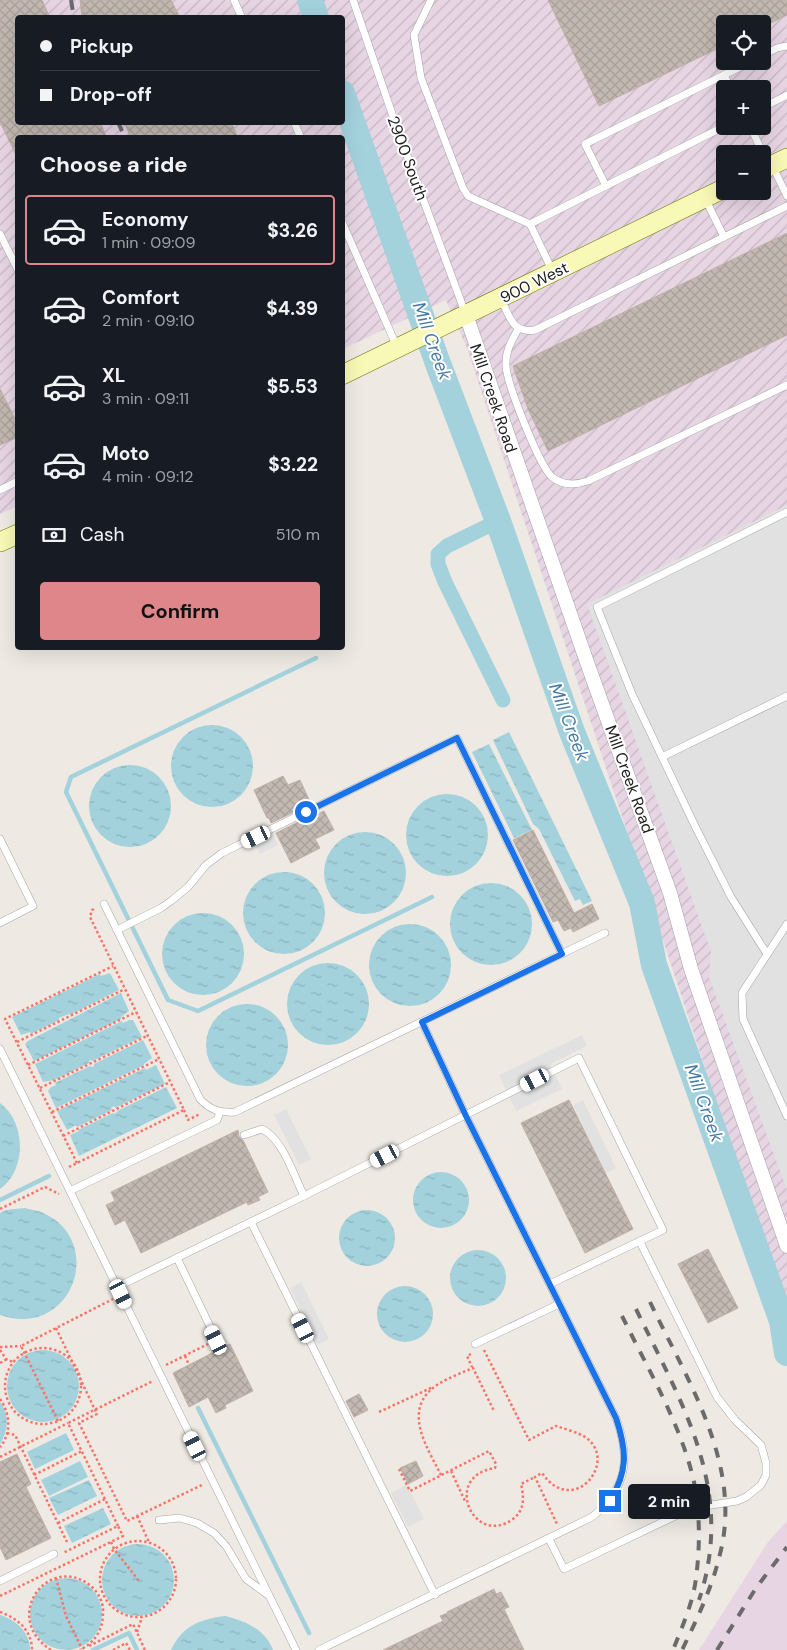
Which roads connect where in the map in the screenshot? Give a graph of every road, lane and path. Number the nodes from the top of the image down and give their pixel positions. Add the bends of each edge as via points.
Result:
1 (234, 0) edge
2 (353, 0) edge
3 (432, 0) edge
4 (241, 15) edge
5 (787, 46) edge
6 (771, 52) edge
7 (734, 70) edge
8 (724, 75) junction
9 (726, 80) edge
10 (787, 95) edge
11 (771, 103) edge
12 (716, 131) edge
13 (755, 135) edge
14 (773, 165) edge
15 (606, 186) junction
16 (716, 192) edge
17 (787, 196) edge
18 (705, 198) junction
19 (787, 206) edge
20 (530, 224) junction
21 (345, 229) edge
22 (0, 234) edge
23 (724, 237) junction
24 (15, 264) edge
25 (553, 273) junction
26 (500, 298) junction
27 (466, 315) junction
28 (518, 329) junction
29 (397, 348) junction
30 (345, 373) edge
31 (787, 385) edge
32 (15, 482) edge
33 (0, 490) edge
34 (787, 512) edge
35 (15, 535) edge
36 (0, 542) edge
37 (787, 696) edge
38 (662, 757) junction
39 (0, 839) edge
40 (104, 904) joint
41 (0, 923) edge
42 (787, 924) edge
43 (117, 930) junction
44 (605, 933) dead end
45 (562, 954) junction
46 (767, 954) junction
47 (113, 966) junction
48 (124, 989) junction
49 (136, 1012) junction
50 (422, 1022) junction
51 (147, 1036) junction
52 (17, 1042) junction
53 (0, 1049) edge
54 (159, 1059) junction
55 (28, 1065) junction
56 (170, 1082) junction
57 (40, 1088) junction
58 (211, 1109) junction
59 (184, 1110) junction
60 (52, 1112) junction
61 (220, 1112) junction
62 (466, 1116) junction
63 (787, 1116) edge
64 (63, 1136) junction
65 (244, 1136) dead end
66 (77, 1163) junction
67 (60, 1171) junction
68 (70, 1191) junction
69 (304, 1196) junction
70 (0, 1209) edge
71 (251, 1222) junction
72 (640, 1242) junction
73 (787, 1246) edge
74 (177, 1258) junction
75 (550, 1284) junction
76 (119, 1291) junction
77 (559, 1304) junction
78 (56, 1328) junction
79 (217, 1342) joint
80 (480, 1344) junction
81 (21, 1346) junction
82 (0, 1349) edge
83 (24, 1352) junction
84 (185, 1356) junction
85 (8, 1359) junction
86 (13, 1362) junction
87 (0, 1363) edge
88 (189, 1365) dead end
89 (472, 1368) junction
90 (76, 1369) junction
91 (158, 1369) junction
92 (162, 1377) junction
93 (437, 1385) junction
94 (0, 1399) edge
95 (9, 1404) junction
96 (5, 1406) junction
97 (95, 1410) junction
98 (494, 1411) dead end
99 (379, 1412) dead end
100 (58, 1421) junction
101 (68, 1424) junction
102 (7, 1433) junction
103 (0, 1447) edge
104 (21, 1447) junction
105 (82, 1451) junction
106 (0, 1457) edge
107 (399, 1469) dead end
108 (451, 1471) junction
109 (34, 1475) junction
110 (441, 1475) junction
111 (535, 1477) junction
112 (212, 1480) junction
113 (105, 1499) junction
114 (468, 1507) junction
115 (137, 1516) junction
116 (159, 1520) dead end
117 (58, 1523) junction
118 (118, 1526) junction
119 (561, 1532) junction
120 (549, 1538) junction
121 (67, 1542) dead end
122 (110, 1542) junction
123 (150, 1543) junction
124 (114, 1549) junction
125 (54, 1554) joint
126 (56, 1578) junction
127 (0, 1581) edge
128 (139, 1581) dead end
129 (435, 1594) junction
130 (269, 1595) junction
131 (0, 1596) edge
132 (104, 1596) junction
133 (100, 1598) junction
134 (0, 1612) edge
135 (142, 1617) junction
136 (137, 1632) junction
137 (30, 1633) junction
138 (32, 1650) edge
139 (51, 1650) edge
140 (81, 1650) edge
141 (113, 1650) edge
142 (130, 1650) edge
143 (146, 1650) edge
144 (296, 1650) edge
145 (319, 1650) edge

1 - 4 lane
2 - 27 lane, 2900 South
3 - 20 lane via 414,35 419,69 464,188 468,196
5 - 6 lane
7 - 8 lane
8 - 9 lane
8 - 15 lane via 585,144
10 - 11 lane
12 - 15 lane
13 - 14 lane
14 - 17 lane
15 - 20 lane
16 - 18 main road, 900 West
18 - 23 lane
18 - 25 main road, 900 West
19 - 23 lane
20 - 25 lane
21 - 29 lane
22 - 24 lane
23 - 28 lane via 542,327 529,331
25 - 26 main road, 900 West
26 - 27 main road, 900 West
26 - 28 lane
27 - 29 main road, 900 West
27 - 73 street, Mill Creek Road via 670,893 691,969
28 - 31 lane via 506,355 506,368 540,459 552,476 569,484 588,481
29 - 30 main road, 900 West
32 - 33 lane
34 - 38 lane via 597,607
35 - 36 main road
37 - 38 lane
38 - 46 lane via 731,897
39 - 41 lane via 33,906
40 - 43 lane
40 - 47 path via 92,910 90,917
42 - 46 lane
43 - 45 lane via 161,908 180,894 206,864 222,853 457,738
43 - 58 lane via 200,1099
44 - 45 lane
45 - 50 lane
46 - 63 lane via 742,993 743,1019
47 - 48 path
47 - 52 path via 5,1019
48 - 49 path
48 - 52 path
49 - 51 path
49 - 55 path
50 - 61 lane via 235,1112
50 - 62 lane
51 - 54 path
51 - 57 path
52 - 55 path
53 - 67 lane
54 - 56 path
54 - 60 path
55 - 57 path
56 - 59 path
56 - 64 path
57 - 60 path
58 - 59 path via 188,1120
58 - 61 lane
59 - 66 path
60 - 64 path
61 - 68 lane via 217,1120
62 - 69 lane
62 - 72 lane via 579,1058 663,1230
62 - 75 lane
64 - 66 path
65 - 69 lane via 262,1129 269,1133 277,1141
66 - 67 path
67 - 68 lane
68 - 70 path via 62,1195 45,1187
68 - 76 lane
69 - 71 lane
71 - 74 lane
71 - 129 lane
72 - 75 lane
72 - 120 lane via 717,1397 761,1445 766,1474 762,1485 737,1502 692,1508 564,1570
74 - 76 lane
74 - 79 lane
75 - 77 lane
76 - 78 path
76 - 91 lane
77 - 80 lane
77 - 119 lane via 616,1418 622,1435 625,1463 610,1501 592,1517
78 - 81 path
78 - 90 path
79 - 84 path
80 - 89 path via 467,1356
80 - 111 path via 529,1440 556,1426 585,1437 594,1448 598,1465 590,1481 582,1486 567,1490 548,1482 542,1473
81 - 82 path
81 - 83 path
82 - 85 path
83 - 86 path
83 - 90 path via 36,1348 59,1351
83 - 100 path
84 - 88 path
84 - 91 path
85 - 86 path
85 - 87 path
86 - 95 path via 5,1381
89 - 93 path
89 - 98 path
90 - 97 path
90 - 100 path via 81,1380 80,1394 75,1406
91 - 92 lane
92 - 97 path
92 - 112 lane
93 - 99 path
93 - 110 path via 423,1401 418,1419 421,1435
94 - 96 path
95 - 96 path
95 - 100 path via 17,1415 29,1422
96 - 102 path
97 - 101 path
97 - 115 path via 97,1414 79,1423 127,1521
101 - 104 path
101 - 105 path
102 - 103 path
102 - 104 path via 15,1435
104 - 106 path
104 - 109 path
105 - 109 path
105 - 113 path
107 - 110 path via 410,1491
108 - 110 path
108 - 114 path
108 - 114 path via 489,1451 496,1464 495,1468 479,1473 469,1484 466,1492
109 - 117 path
111 - 114 path via 521,1484 523,1504 510,1521 497,1525 483,1523
111 - 119 path
112 - 115 path
112 - 130 lane
113 - 117 path
113 - 118 path
115 - 123 path
116 - 130 lane via 180,1518 197,1523 214,1534 226,1546 246,1580
117 - 121 path
118 - 122 path via 123,1536
118 - 125 path via 65,1553
119 - 120 lane
120 - 129 lane
122 - 124 path
122 - 131 path
123 - 124 path via 131,1541
123 - 135 path via 164,1551 172,1561 176,1587 162,1609
124 - 128 path
124 - 132 path via 103,1562 100,1574
125 - 127 lane
126 - 133 path via 82,1580
126 - 137 path via 38,1588 31,1598 28,1610
126 - 140 path via 66,1616
129 - 145 lane
130 - 144 lane
132 - 133 path
132 - 135 path via 113,1608 124,1615
133 - 140 path via 104,1609 103,1623 90,1645
134 - 137 path via 20,1622
135 - 136 path
136 - 140 path via 133,1624
136 - 143 path
137 - 138 path
137 - 139 path
141 - 142 path via 126,1643

